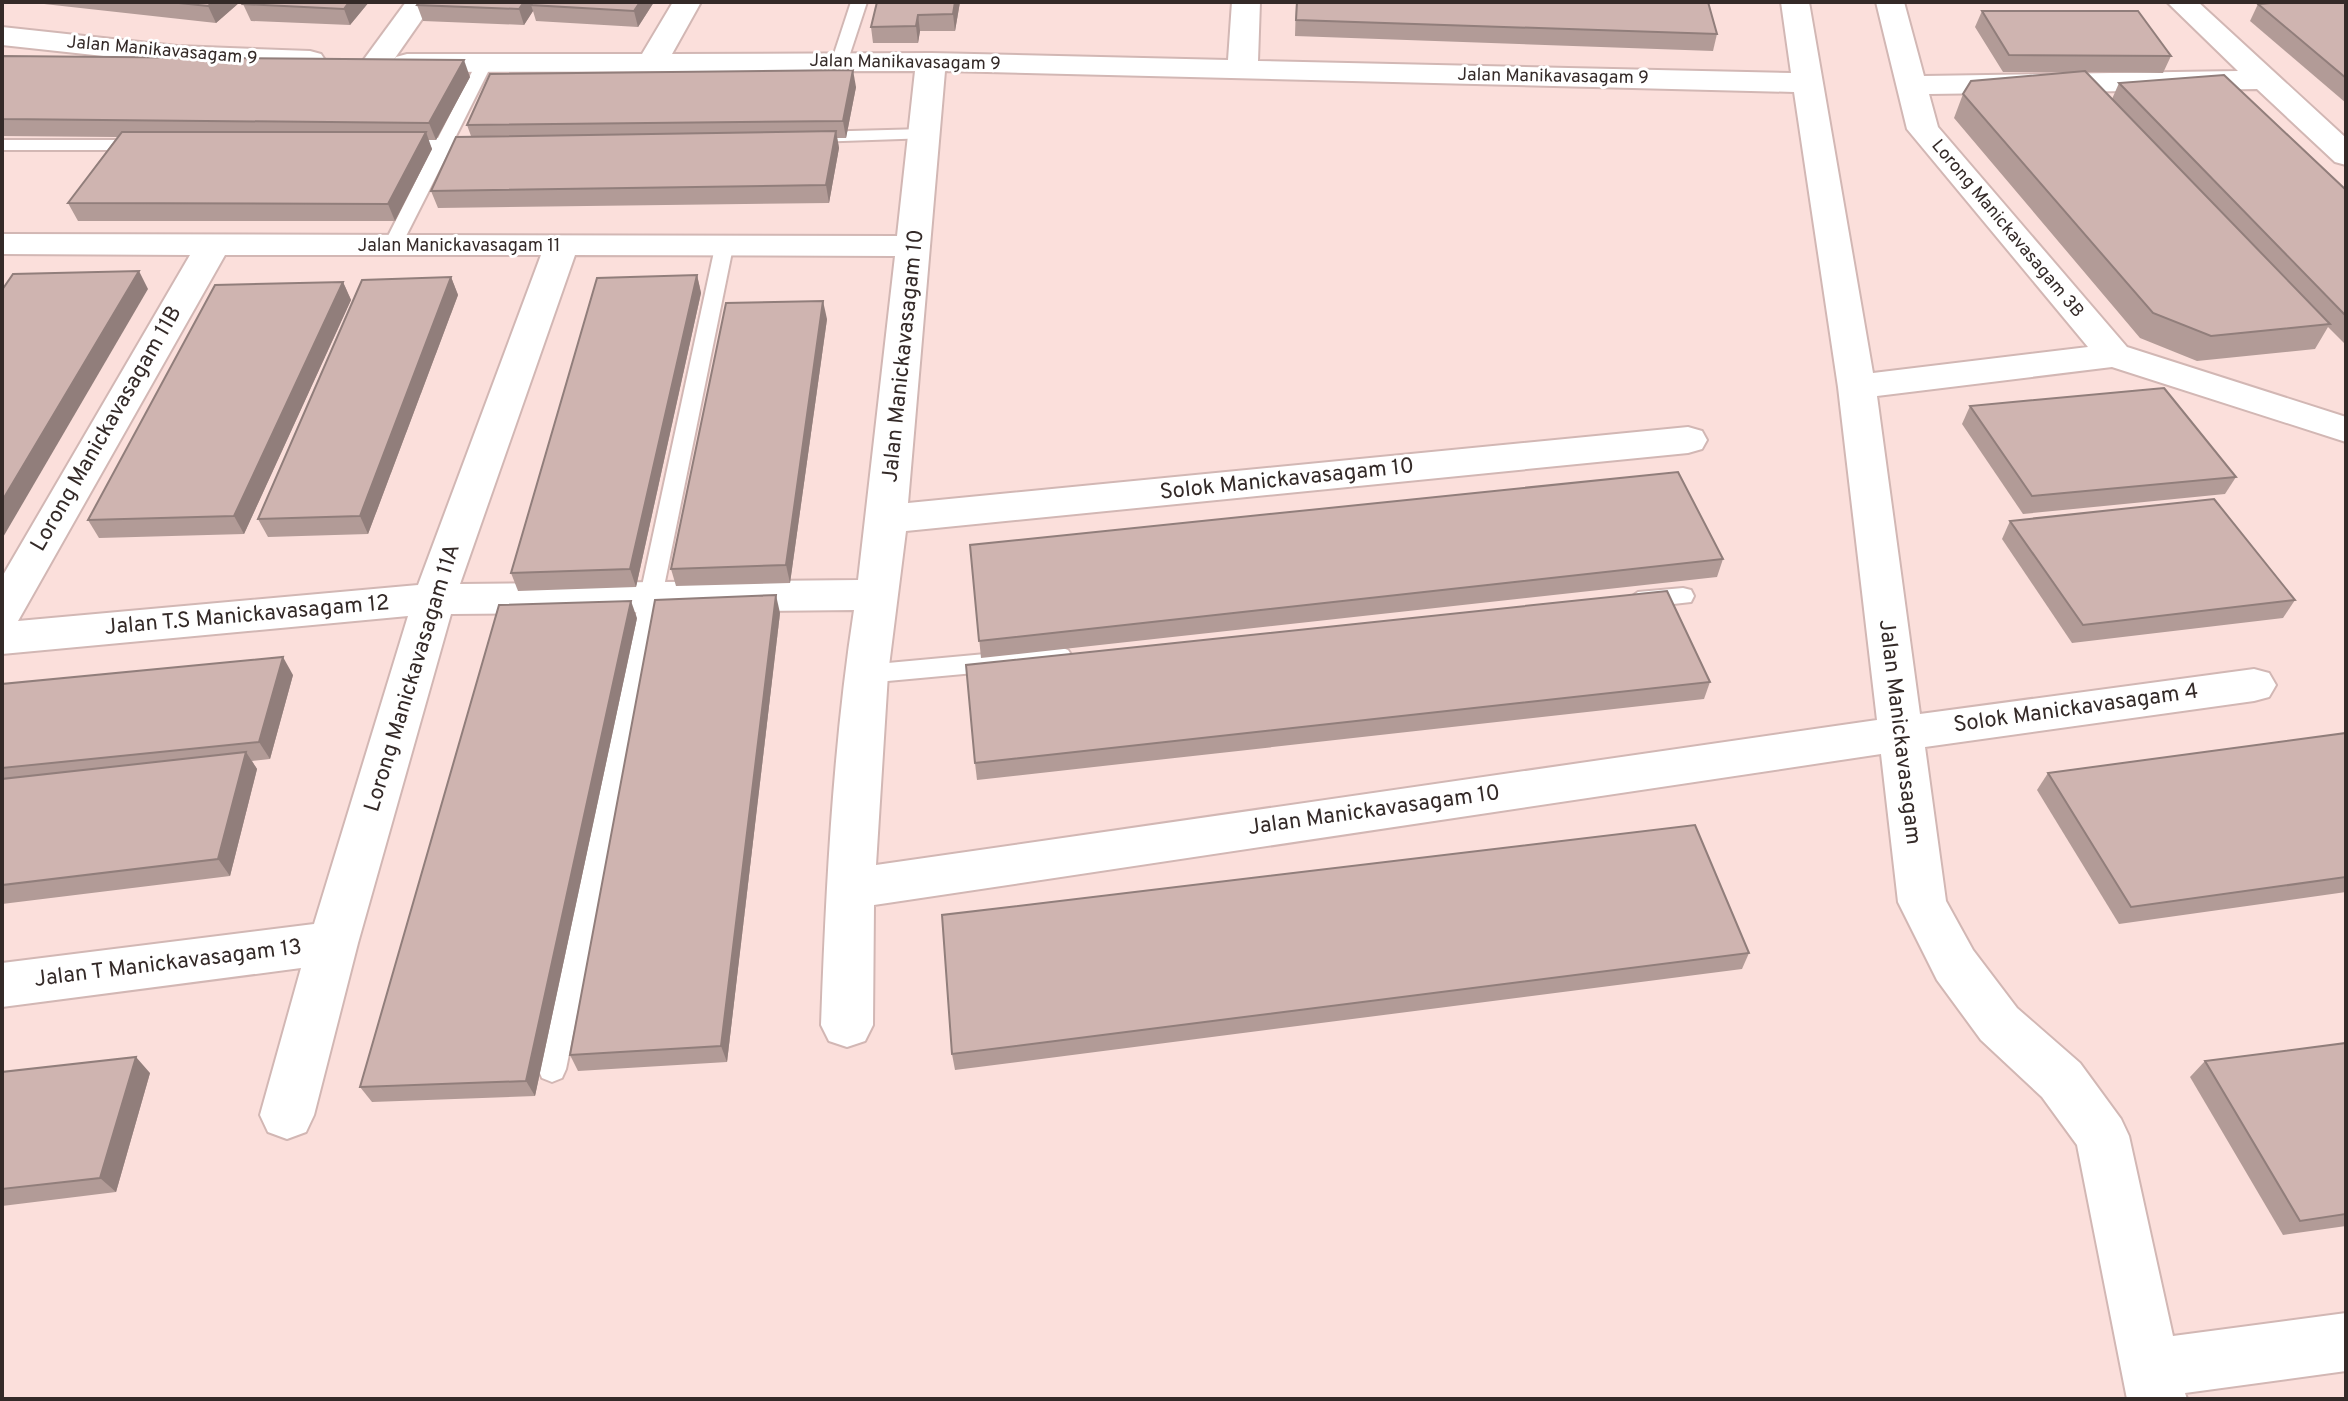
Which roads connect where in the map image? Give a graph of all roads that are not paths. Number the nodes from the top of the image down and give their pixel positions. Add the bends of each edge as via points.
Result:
1 (420, 2) edge
2 (687, 2) edge
3 (859, 2) edge
4 (1246, 2) edge
5 (1795, 2) edge
6 (1890, 2) edge
7 (2181, 2) edge
8 (2, 36) edge
9 (353, 61) junction
10 (652, 62) junction
11 (931, 62) junction
12 (839, 63) junction
13 (484, 64) junction
14 (1243, 68) junction
15 (2265, 80) junction
16 (1810, 83) junction
17 (1912, 85) junction
18 (924, 134) junction
19 (796, 137) edge
20 (508, 143) edge
21 (381, 144) edge
22 (444, 144) junction
23 (2, 145) edge
24 (160, 145) edge
25 (2346, 155) edge
26 (2, 244) edge
27 (213, 245) junction
28 (392, 246) junction
29 (916, 246) junction
30 (561, 247) junction
31 (724, 247) junction
32 (2114, 355) junction
33 (1857, 387) junction
34 (2346, 430) edge
35 (1688, 440) dead end
36 (887, 519) junction
37 (877, 595) junction
38 (1683, 596) dead end
39 (650, 597) junction
40 (434, 599) junction
41 (1620, 602) edge
42 (2, 613) edge
43 (2, 638) edge
44 (1086, 653) edge
45 (866, 674) junction
46 (2254, 685) dead end
47 (1898, 734) junction
48 (850, 889) junction
49 (333, 943) junction
50 (2, 985) edge
51 (847, 1025) dead end
52 (552, 1069) dead end
53 (287, 1115) dead end
54 (2346, 1342) edge
55 (2154, 1383) edge

1 - 9 street
2 - 10 street
3 - 12 lane
4 - 14 street
5 - 16 street, Jalan Manickavasagam
6 - 17 street, Lorong Manickavasagam 3B
7 - 15 street
8 - 9 street, Jalan Manikavasagam 9 via 177,55
9 - 13 street, Jalan Manikavasagam 9
10 - 12 street, Jalan Manikavasagam 9
10 - 13 street, Jalan Manikavasagam 9
11 - 12 street, Jalan Manikavasagam 9
11 - 14 street, Jalan Manikavasagam 9
11 - 18 street, Jalan Manickavasagam 10
13 - 22 lane
14 - 16 street, Jalan Manikavasagam 9
15 - 17 street
15 - 25 street
16 - 33 street, Jalan Manickavasagam
17 - 32 street, Lorong Manickavasagam 3B via 1923,129
18 - 19 lane
18 - 29 street, Jalan Manickavasagam 10
20 - 22 lane
21 - 22 lane
22 - 28 lane
23 - 24 lane
26 - 27 street, Jalan Manickavasagam 11
27 - 28 street, Jalan Manickavasagam 11
27 - 42 street, Lorong Manickavasagam 11B
28 - 30 street, Jalan Manickavasagam 11
29 - 31 street, Jalan Manickavasagam 11
29 - 36 street, Jalan Manickavasagam 10
30 - 31 street, Jalan Manickavasagam 11
30 - 40 street, Lorong Manickavasagam 11A
31 - 39 lane
32 - 33 street
32 - 34 street
33 - 47 street, Jalan Manickavasagam
35 - 36 street, Solok Manickavasagam 10
36 - 37 street, Jalan Manickavasagam 10
37 - 39 street, Jalan T.S Manickavasagam 12
37 - 45 street, Jalan Manickavasagam 10
38 - 41 lane
39 - 40 street, Jalan T.S Manickavasagam 12
39 - 52 lane
40 - 43 street, Jalan T.S Manickavasagam 12
40 - 49 street, Lorong Manickavasagam 11A
44 - 45 lane
45 - 48 street, Jalan Manickavasagam 10
46 - 47 street, Solok Manickavasagam 4
47 - 48 street, Jalan Manickavasagam 10
47 - 55 street, Jalan Manickavasagam via 1922,902 1955,965 1999,1024 2061,1080 2102,1136
48 - 51 street, Jalan Manickavasagam 10
49 - 50 street, Jalan T Manickavasagam 13
49 - 53 street, Lorong Manickavasagam 11A
54 - 55 street

